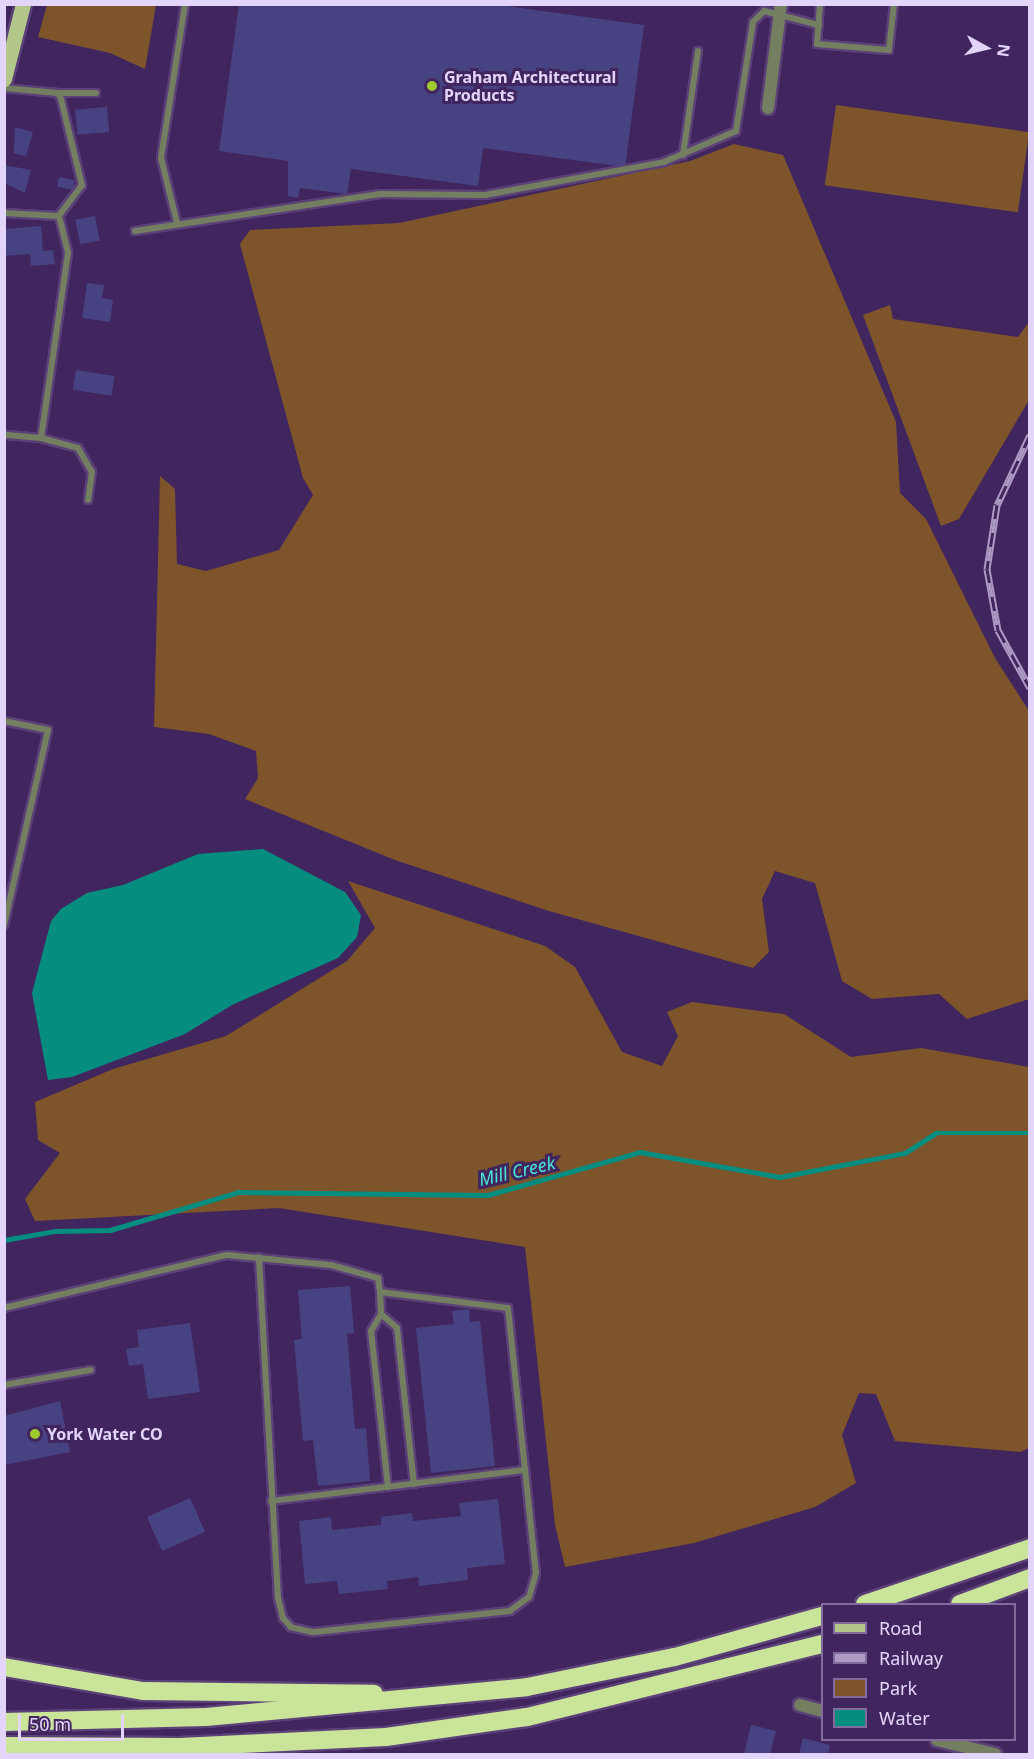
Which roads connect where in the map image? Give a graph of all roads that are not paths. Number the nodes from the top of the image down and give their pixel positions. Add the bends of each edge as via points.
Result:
1 (23, 4) edge
2 (185, 4) edge
3 (820, 4) edge
4 (894, 4) edge
5 (780, 9) edge
6 (819, 25) junction
7 (698, 51) dead end
8 (4, 79) edge
9 (4, 88) edge
10 (58, 93) junction
11 (96, 93) dead end
12 (768, 108) dead end
13 (683, 155) junction
14 (4, 213) edge
15 (59, 216) junction
16 (177, 223) junction
17 (135, 231) dead end
18 (4, 435) edge
19 (41, 438) junction
20 (88, 500) dead end
21 (4, 721) edge
22 (4, 925) edge
23 (259, 1258) junction
24 (380, 1292) junction
25 (4, 1308) edge
26 (381, 1314) junction
27 (91, 1370) dead end
28 (4, 1385) edge
29 (525, 1470) junction
30 (414, 1484) junction
31 (388, 1487) junction
32 (271, 1501) junction
33 (1029, 1548) edge
34 (1029, 1578) edge
35 (872, 1603) edge
36 (965, 1603) edge
37 (821, 1616) edge
38 (821, 1644) edge
39 (4, 1667) edge
40 (408, 1700) junction
41 (800, 1705) dead end
42 (821, 1711) edge
43 (4, 1722) edge
44 (374, 1737) junction
45 (939, 1741) edge
46 (4, 1746) edge
47 (952, 1749) edge
48 (287, 1755) edge
49 (995, 1755) edge

1 - 8 main road
2 - 16 lane via 161,158
3 - 6 lane
4 - 6 lane via 889,50 817,44
5 - 6 lane
5 - 12 street
5 - 13 lane via 764,11 753,22 736,131
7 - 13 lane
9 - 10 lane
10 - 11 lane
10 - 15 lane via 82,185
13 - 16 lane via 621,172 484,195 380,194
14 - 15 lane
15 - 19 lane via 68,253
16 - 17 lane
18 - 19 lane
19 - 20 lane via 78,448 92,472
21 - 22 lane via 48,730
23 - 24 lane via 378,1278
23 - 25 lane via 227,1255
23 - 32 lane
24 - 26 lane
24 - 29 lane via 508,1308
26 - 30 lane via 397,1329
26 - 31 lane via 371,1331
27 - 28 lane
29 - 30 lane
29 - 32 lane via 536,1573 529,1597 510,1611 301,1632 279,1609
30 - 31 lane
31 - 32 lane
33 - 35 highway
34 - 36 highway
37 - 40 highway via 675,1658 527,1687
38 - 44 highway via 526,1717
39 - 40 highway via 143,1691 251,1696 361,1692
40 - 43 highway via 206,1717
41 - 42 street
44 - 46 highway via 180,1747
44 - 48 highway
45 - 47 street
47 - 49 street

